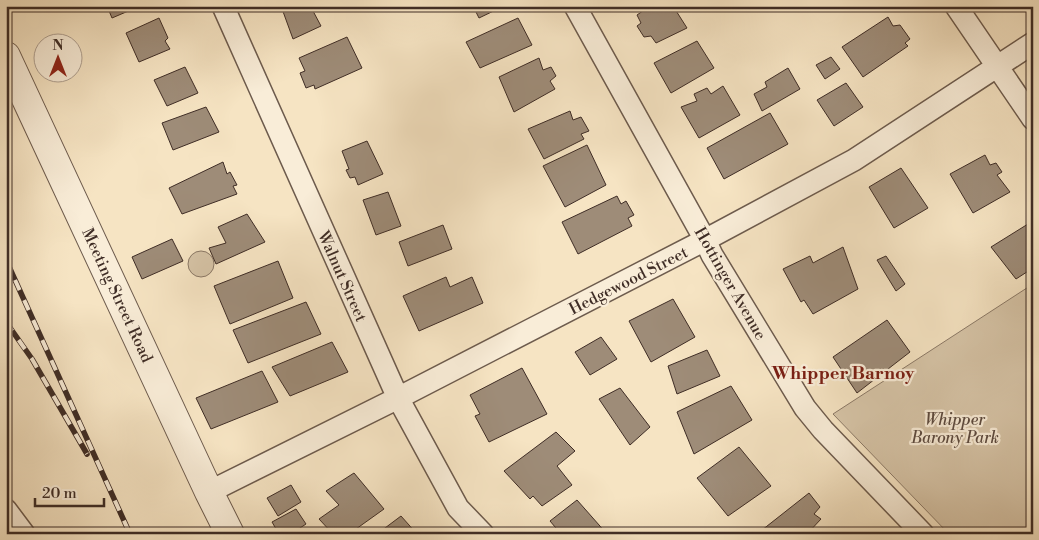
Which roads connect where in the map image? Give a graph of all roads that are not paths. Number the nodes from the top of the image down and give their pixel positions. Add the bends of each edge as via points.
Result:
1 (224, 6) edge
2 (575, 6) edge
3 (956, 6) edge
4 (1033, 43) edge
5 (6, 56) edge
6 (998, 67) junction
7 (1033, 119) edge
8 (705, 240) junction
9 (398, 398) junction
10 (209, 492) junction
11 (6, 510) edge
12 (24, 534) edge
13 (230, 534) edge
14 (483, 534) edge
15 (923, 534) edge

1 - 9 street, Walnut Street
2 - 8 street, Hottinger Avenue
3 - 6 street
4 - 6 street, Hedgewood Street
5 - 10 street, Meeting Street Road
6 - 7 street
6 - 8 street, Hedgewood Street via 854,160
8 - 9 street, Hedgewood Street
8 - 15 street, Hottinger Avenue via 805,408
9 - 10 street, Hedgewood Street
9 - 14 street, Walnut Street via 458,508
10 - 13 street, Meeting Street Road
11 - 12 street

